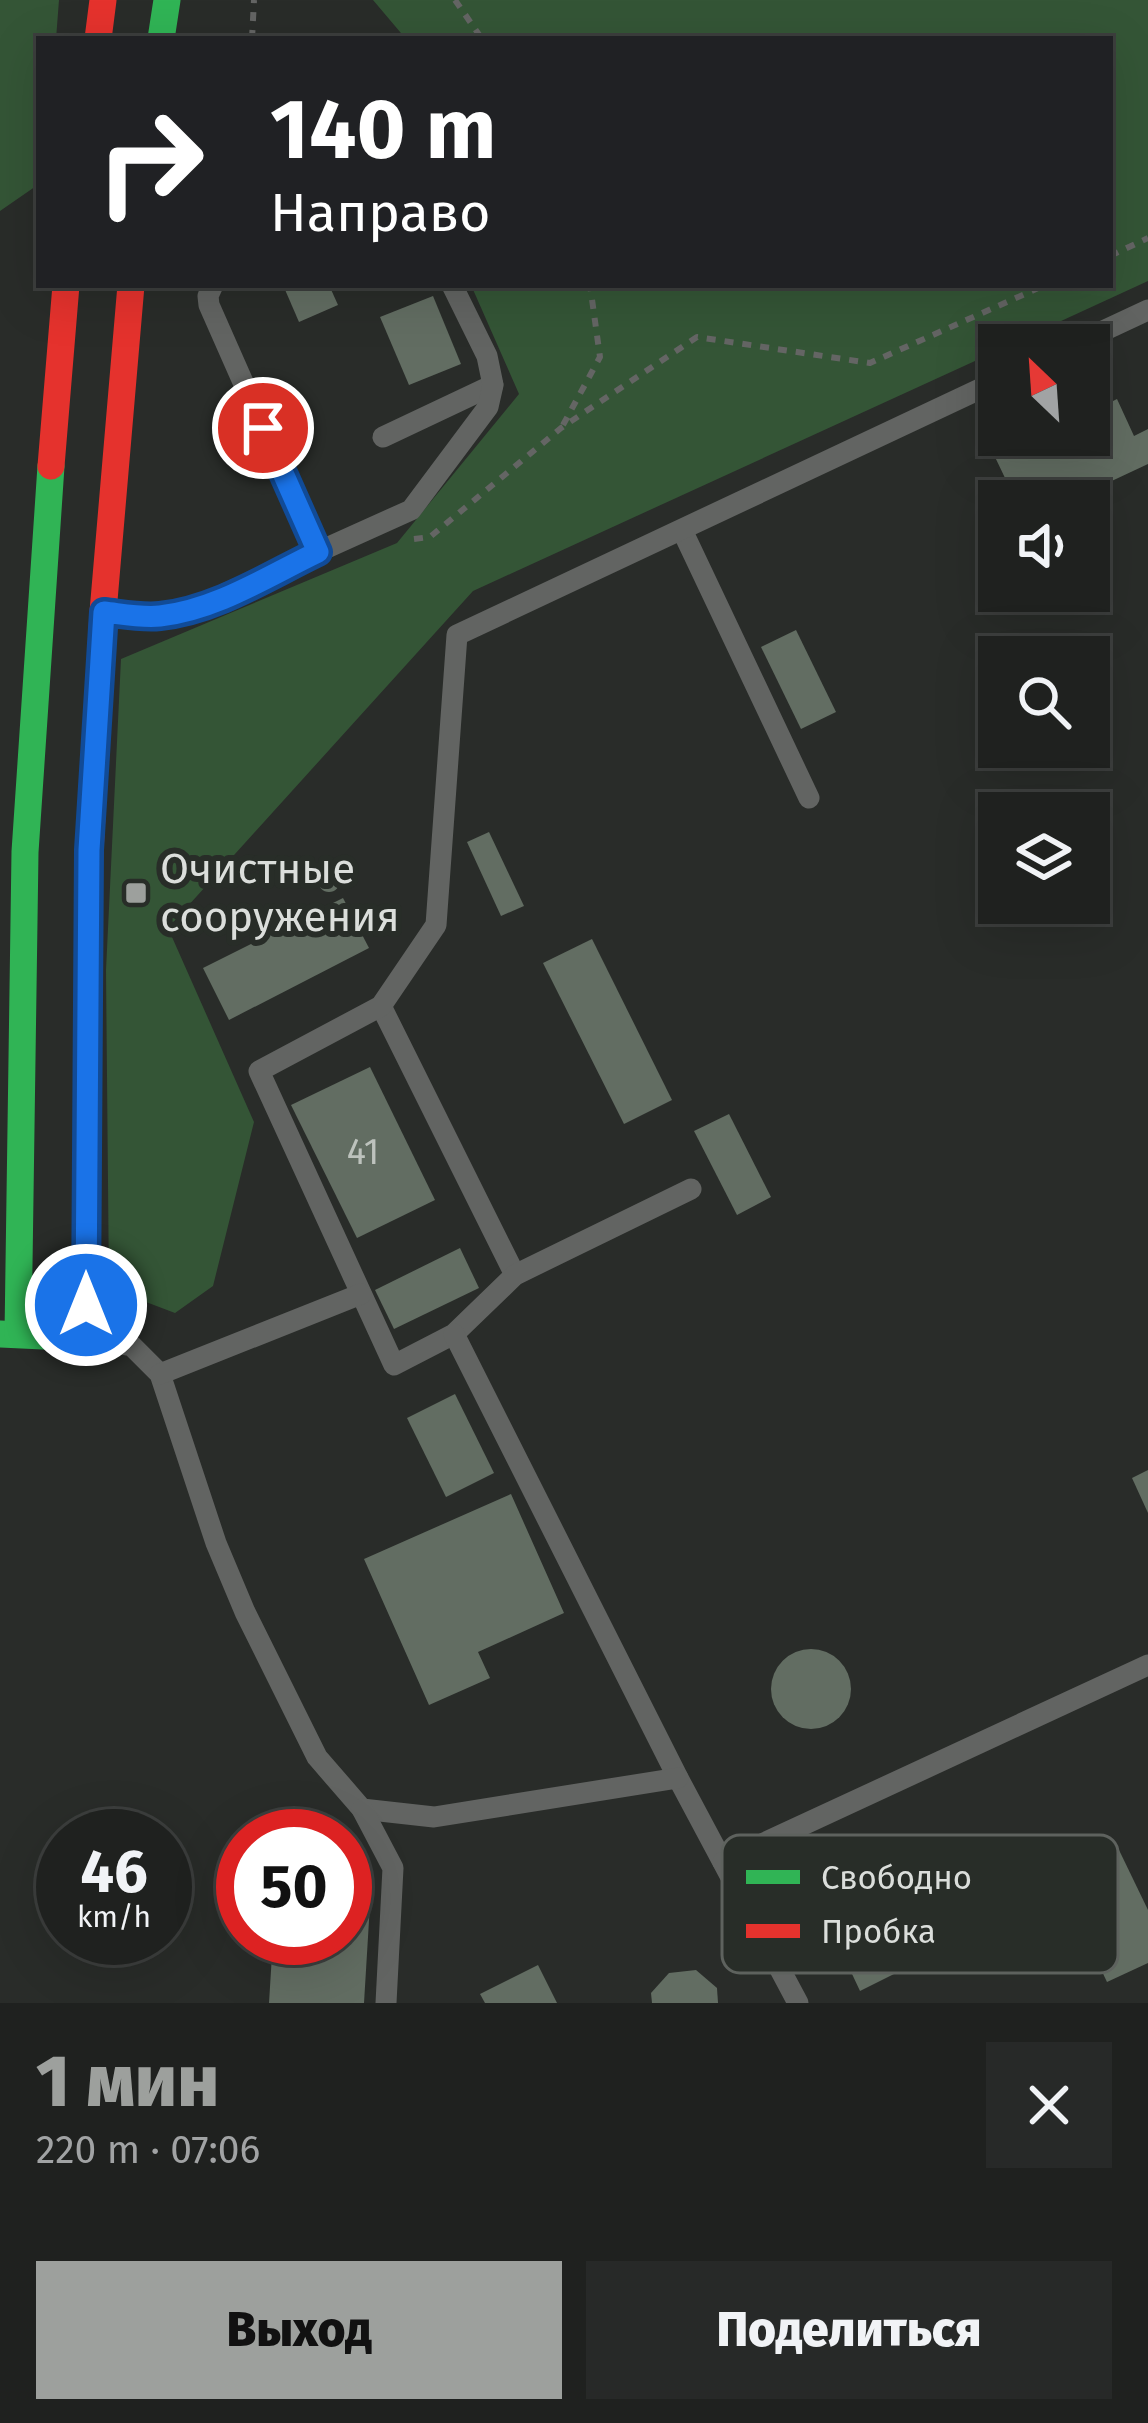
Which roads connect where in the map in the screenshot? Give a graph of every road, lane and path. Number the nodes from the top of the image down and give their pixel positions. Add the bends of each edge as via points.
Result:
1 (103, 0) edge
2 (254, 0) edge
3 (455, 0) edge
4 (166, 4) edge
5 (98, 36) edge
6 (161, 36) edge
7 (252, 36) edge
8 (480, 36) edge
9 (1148, 238) edge
10 (1113, 255) edge
11 (66, 288) edge
12 (131, 288) edge
13 (211, 288) edge
14 (453, 288) edge
15 (590, 288) edge
16 (1038, 288) edge
17 (1148, 310) edge
18 (1110, 328) edge
19 (493, 385) junction
20 (978, 390) edge
21 (561, 428) junction
22 (383, 436) dead end
23 (682, 530) junction
24 (407, 540) dead end
25 (318, 552) junction
26 (104, 612) junction
27 (808, 798) dead end
28 (381, 1006) junction
29 (691, 1189) dead end
30 (515, 1275) junction
31 (361, 1294) junction
32 (9, 1334) edge
33 (454, 1334) junction
34 (86, 1338) junction
35 (160, 1374) junction
36 (1148, 1665) edge
37 (677, 1778) junction
38 (362, 1808) junction
39 (781, 1835) edge
40 (722, 1860) edge
41 (782, 1973) edge
42 (386, 2003) edge
43 (798, 2003) edge

1 - 5 main road
2 - 7 path
3 - 8 path
4 - 6 main road
9 - 10 path
11 - 32 main road via 25,852
12 - 26 main road
13 - 25 lane via 209,305
14 - 19 lane
15 - 21 path via 600,357
16 - 21 path via 871,363 697,337
17 - 18 lane
19 - 22 lane
19 - 25 lane via 488,407 410,510
20 - 23 lane
21 - 24 path via 430,537
23 - 27 lane
23 - 28 lane via 457,635 436,925
25 - 26 lane via 175,614
26 - 34 main road via 89,850
28 - 30 lane
28 - 31 lane via 259,1071
29 - 30 lane
30 - 33 lane
31 - 33 lane via 394,1365
31 - 35 lane
32 - 34 main road
33 - 37 lane
34 - 35 lane via 132,1346
35 - 38 lane via 245,1612 317,1757
36 - 39 lane
37 - 38 lane via 434,1816
37 - 40 lane
38 - 42 lane via 393,1868
41 - 43 lane

